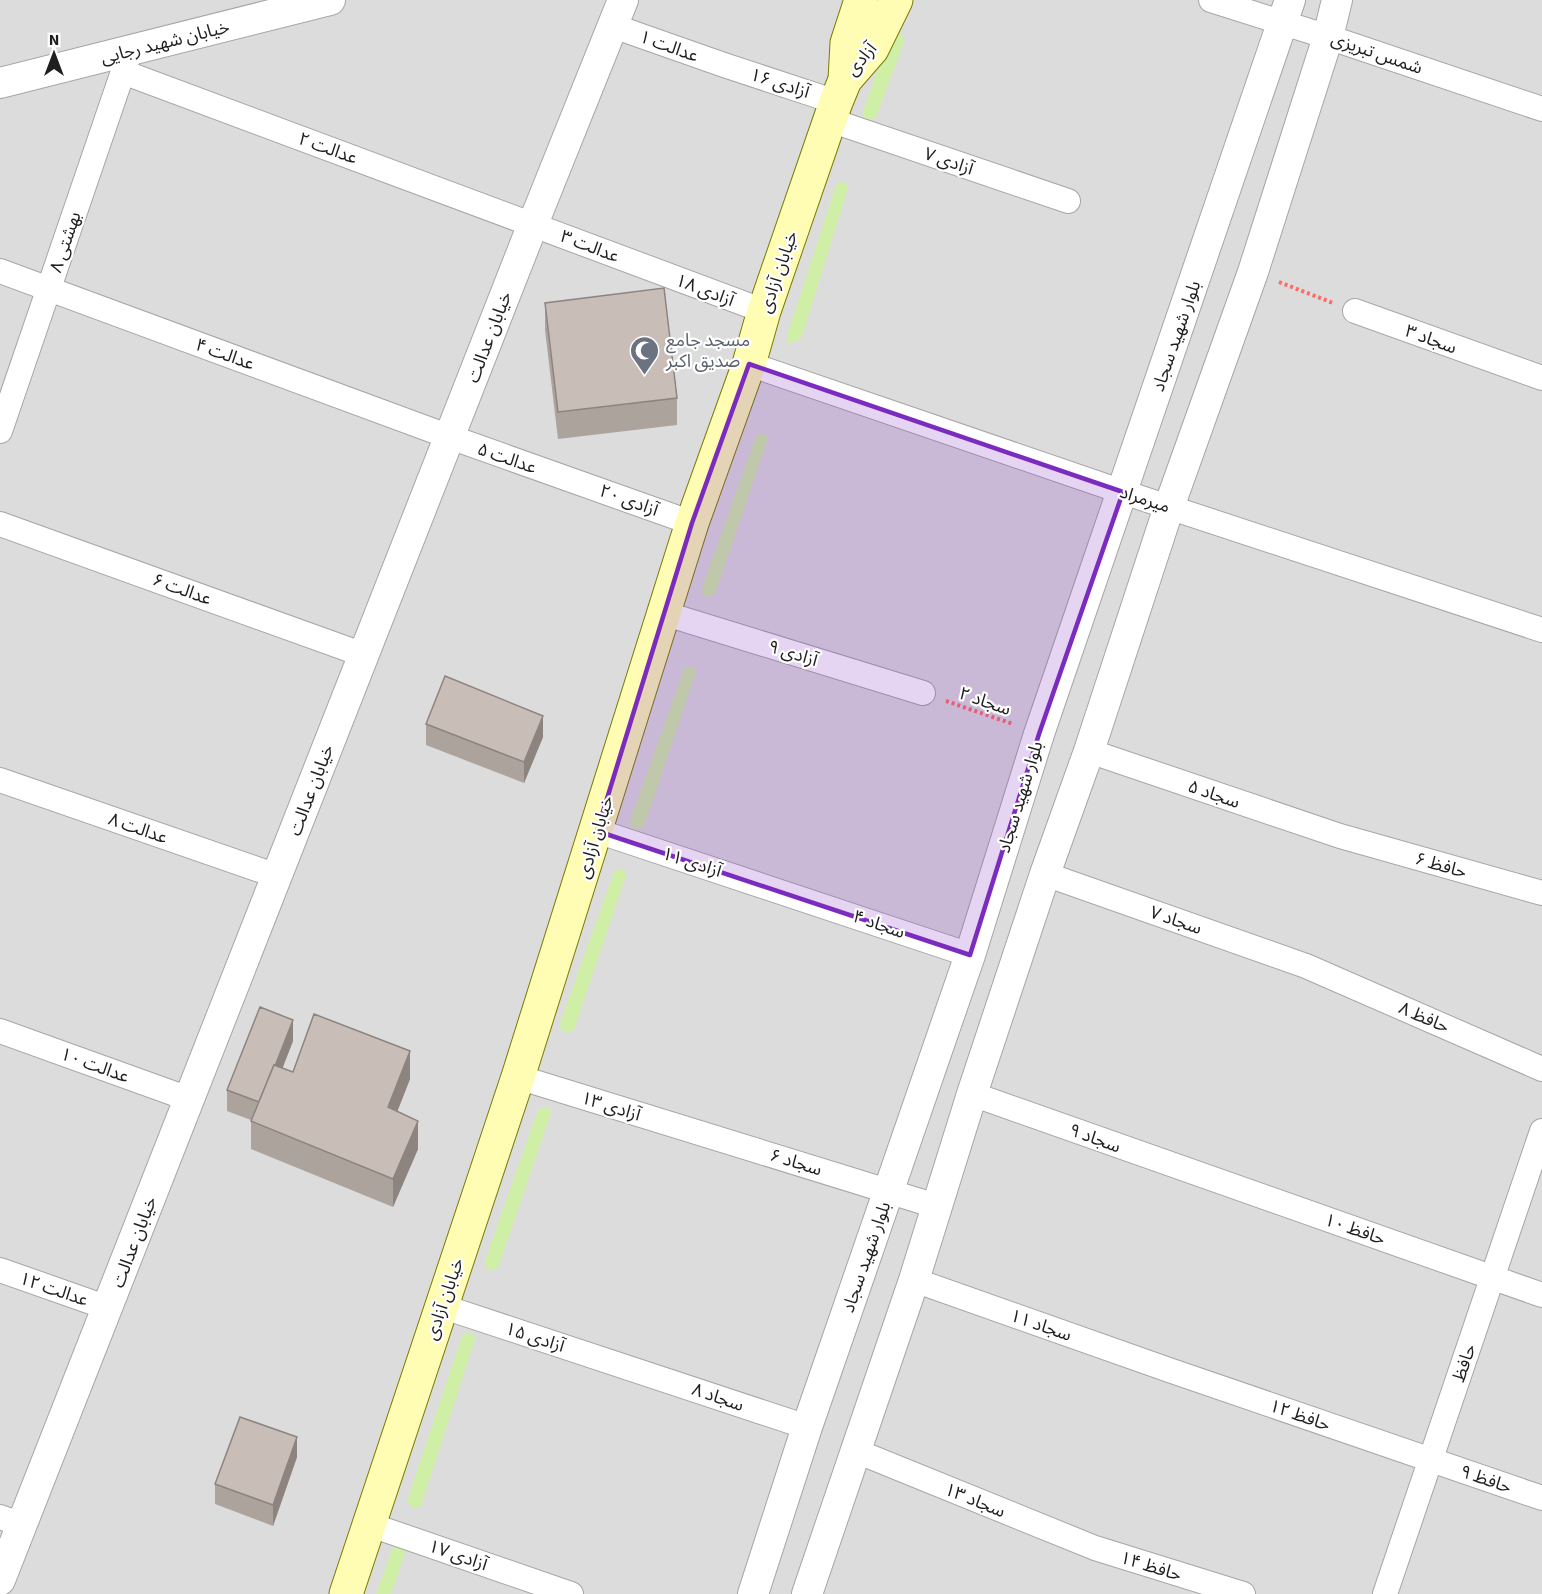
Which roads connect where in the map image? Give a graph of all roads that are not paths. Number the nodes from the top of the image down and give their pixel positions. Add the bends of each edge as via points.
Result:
1 (330, 0) edge
2 (861, 0) edge
3 (896, 0) edge
4 (1211, 0) edge
5 (1337, 0) edge
6 (1286, 11) edge
7 (618, 13) edge
8 (1328, 37) junction
9 (126, 62) junction
10 (724, 65) joint
11 (0, 83) edge
12 (837, 101) junction
13 (1542, 109) edge
14 (1068, 201) dead end
15 (533, 224) junction
16 (646, 268) joint
17 (0, 271) edge
18 (48, 289) junction
19 (764, 311) junction
20 (1355, 311) road end
21 (749, 364) junction
22 (1542, 378) edge
23 (0, 432) edge
24 (450, 437) junction
25 (565, 478) joint
26 (1123, 492) junction
27 (1168, 507) junction
28 (692, 523) junction
29 (0, 524) edge
30 (663, 613) junction
31 (1542, 630) edge
32 (364, 655) junction
33 (923, 693) road end
34 (1089, 751) junction
35 (0, 780) edge
36 (597, 831) junction
37 (1340, 836) joint
38 (1045, 874) junction
39 (277, 876) junction
40 (788, 893) joint
41 (1542, 893) edge
42 (970, 955) junction
43 (1306, 966) joint
44 (0, 1031) edge
45 (1542, 1068) edge
46 (518, 1077) junction
47 (972, 1094) junction
48 (189, 1099) junction
49 (1542, 1131) edge
50 (703, 1134) joint
51 (1217, 1181) joint
52 (889, 1190) junction
53 (936, 1206) junction
54 (0, 1270) edge
55 (1492, 1278) junction
56 (914, 1280) junction
57 (1542, 1295) edge
58 (441, 1306) junction
59 (108, 1308) junction
60 (628, 1366) joint
61 (1168, 1370) joint
62 (807, 1427) junction
63 (856, 1451) junction
64 (1431, 1460) junction
65 (1542, 1498) edge
66 (12, 1521) edge
67 (368, 1524) junction
68 (1095, 1548) joint
69 (0, 1580) edge
70 (346, 1594) edge
71 (571, 1594) edge
72 (753, 1594) edge
73 (807, 1594) edge
74 (1243, 1594) edge
75 (1385, 1594) edge

1 - 9 street, خیابان شهید رجایی
2 - 12 main road, آزادی via 847,43
3 - 12 main road, آزادی via 872,49
4 - 6 street, شمس تبریزی
5 - 8 street
6 - 8 street, شمس تبریزی
6 - 26 street, بلوار شهید سجاد
7 - 10 street, عدالت ۱
7 - 15 street, خیابان عدالت
8 - 13 street, شمس تبریزی
8 - 27 street via 1253,272
9 - 11 street, خیابان شهید رجایی
9 - 15 street, عدالت ۲
9 - 18 street, بهشتی ۸
10 - 12 street, آزادی ۱۶
12 - 14 street, آزادی ۷
12 - 19 main road, خیابان آزادی
15 - 16 street, عدالت ۳
15 - 24 street, خیابان عدالت
16 - 19 street, آزادی ۱۸
17 - 18 street, عدالت ۴
18 - 23 street, بهشتی ۸
18 - 24 street, عدالت ۴
19 - 21 main road, خیابان آزادی
20 - 22 street, سجاد ۳
21 - 26 street, میرمراد
21 - 28 main road, خیابان آزادی
24 - 25 street, عدالت ۵
24 - 32 street, خیابان عدالت
25 - 28 street, آزادی ۲۰
26 - 27 street, میرمراد
26 - 42 street, بلوار شهید سجاد via 1039,734
27 - 31 street, میرمراد
27 - 34 street
28 - 30 main road, خیابان آزادی
29 - 32 street, عدالت ۶
30 - 33 street, آزادی ۹
30 - 36 main road, خیابان آزادی
32 - 39 street, خیابان عدالت
34 - 37 street, سجاد ۵
34 - 38 street
35 - 39 street, عدالت ۸
36 - 40 street, آزادی ۱۱
36 - 46 main road, خیابان آزادی
37 - 41 street, حافظ ۶
38 - 43 street, سجاد ۷
38 - 47 street
39 - 48 street, خیابان عدالت
40 - 42 street, سجاد ۴
42 - 52 street, بلوار شهید سجاد
43 - 45 street, حافظ ۸
44 - 48 street, عدالت ۱۰
46 - 50 street, آزادی ۱۳
46 - 58 main road, خیابان آزادی
47 - 51 street, سجاد ۹
47 - 53 street
48 - 59 street, خیابان عدالت
49 - 55 street, حافظ
50 - 52 street, سجاد ۶
51 - 55 street, حافظ ۱۰
52 - 53 street, سجاد ۶
52 - 62 street, بلوار شهید سجاد
53 - 56 street
54 - 59 street, عدالت ۱۲
55 - 57 street, حافظ ۱۰
55 - 64 street, حافظ
56 - 61 street, سجاد ۱۱
56 - 63 street
58 - 60 street, آزادی ۱۵
58 - 67 main road, خیابان آزادی
59 - 66 street, خیابان عدالت
60 - 62 street, سجاد ۸
61 - 64 street, حافظ ۱۲
62 - 72 street, بلوار شهید سجاد
63 - 68 street, سجاد ۱۳
63 - 73 street
64 - 65 street, حافظ ۹
64 - 75 street, حافظ
66 - 69 street, خیابان عدالت
67 - 70 main road, خیابان آزادی
67 - 71 street, آزادی ۱۷
68 - 74 street, حافظ ۱۴

